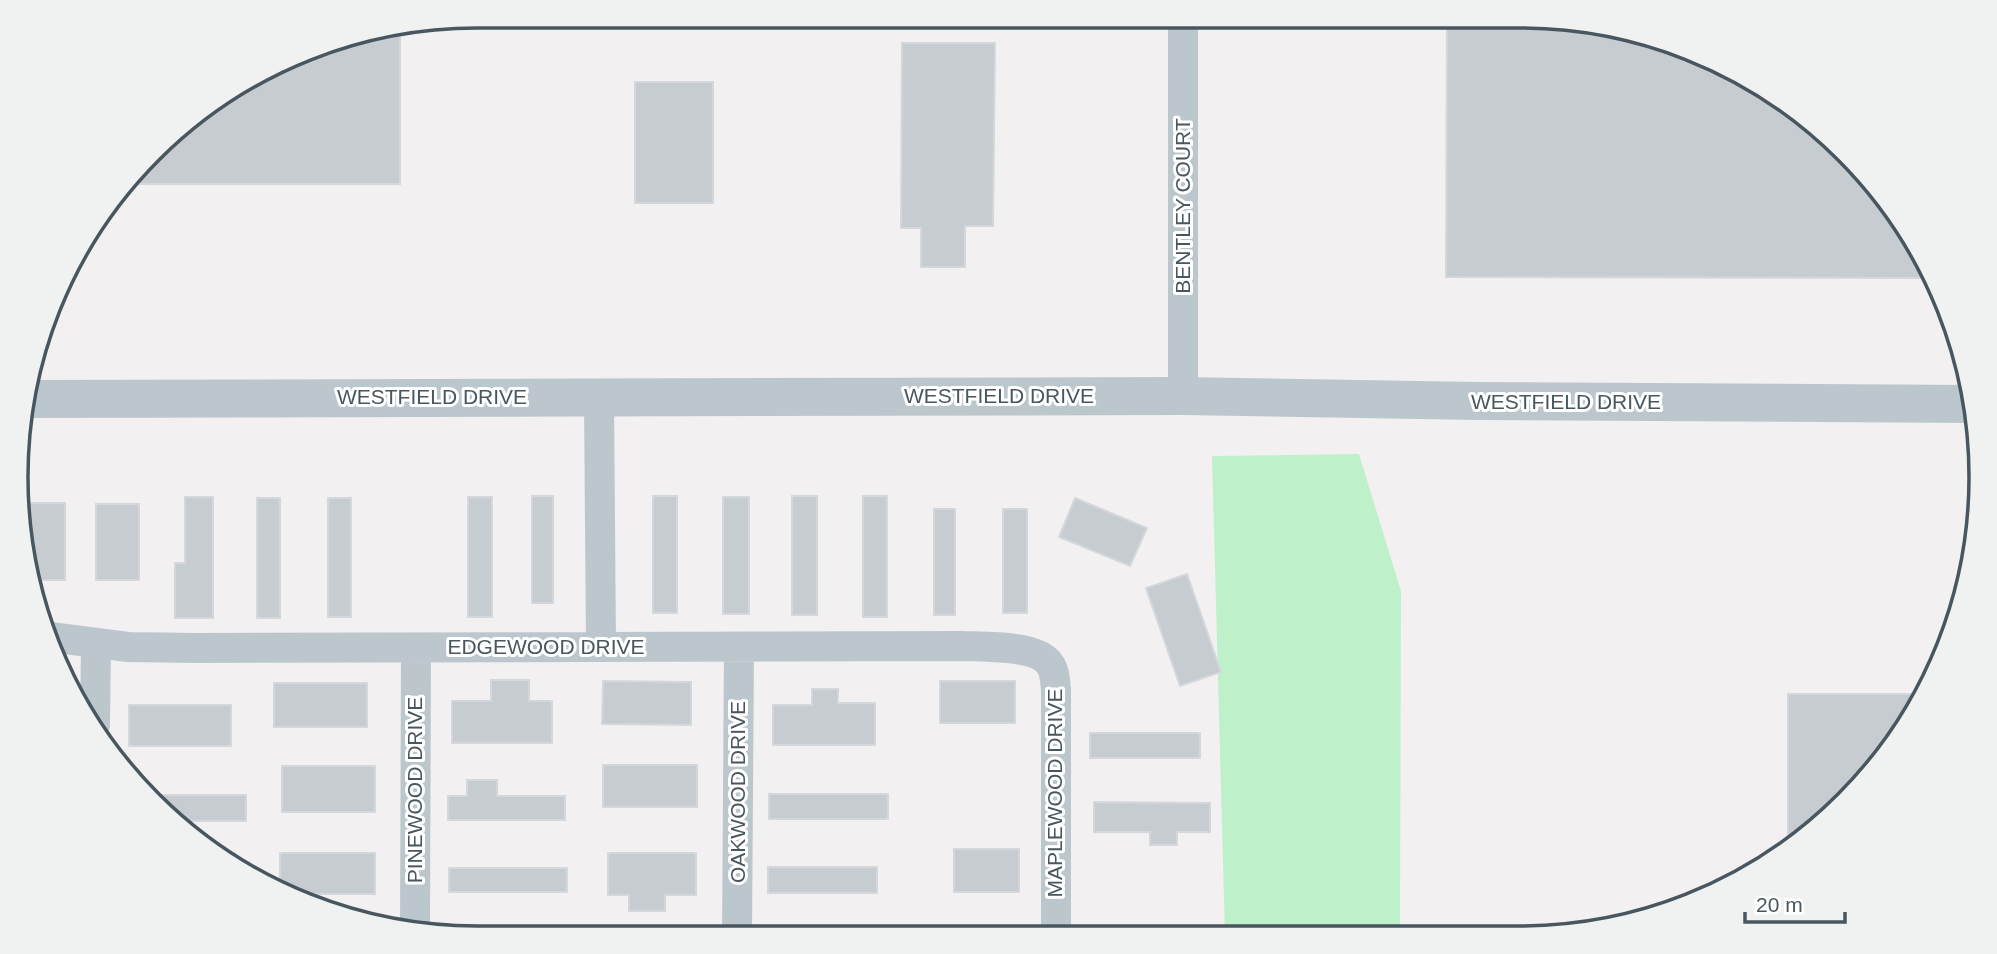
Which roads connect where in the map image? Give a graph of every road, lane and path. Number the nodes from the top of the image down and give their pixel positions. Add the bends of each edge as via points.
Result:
1 (1183, 28) edge
2 (1183, 396) junction
3 (599, 397) junction
4 (35, 399) edge
5 (1963, 404) edge
6 (58, 638) edge
7 (96, 643) junction
8 (601, 647) junction
9 (738, 647) junction
10 (416, 648) junction
11 (1041, 656) joint
12 (95, 712) edge
13 (415, 921) edge
14 (737, 926) edge
15 (1056, 926) edge

1 - 2 street, BENTLEY COURT
2 - 3 street, WESTFIELD DRIVE
2 - 5 street, WESTFIELD DRIVE
3 - 4 street, WESTFIELD DRIVE
3 - 8 street
6 - 7 street, EDGEWOOD DRIVE
7 - 10 street, EDGEWOOD DRIVE via 183,648
7 - 12 street
8 - 9 street, EDGEWOOD DRIVE
8 - 10 street, EDGEWOOD DRIVE
9 - 11 street, EDGEWOOD DRIVE via 962,646
9 - 14 street, OAKWOOD DRIVE
10 - 13 street, PINEWOOD DRIVE
11 - 15 street, MAPLEWOOD DRIVE via 1049,662 1056,690

